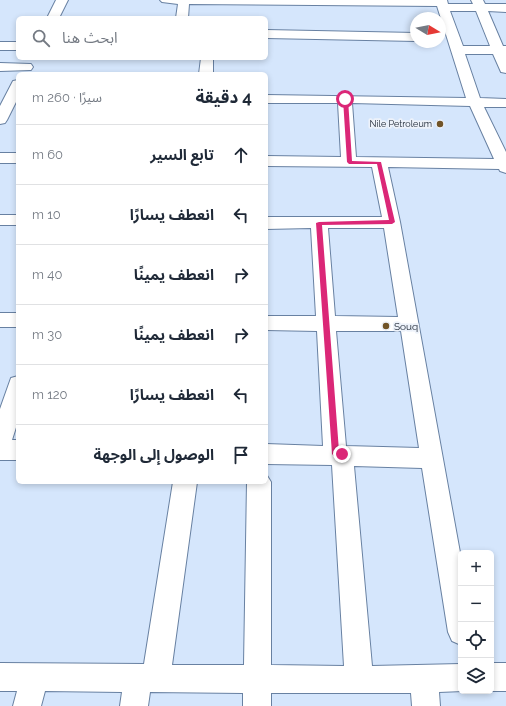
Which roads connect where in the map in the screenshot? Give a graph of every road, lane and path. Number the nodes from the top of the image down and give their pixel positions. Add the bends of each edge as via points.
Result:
1 (62, 0) edge
2 (166, 0) edge
3 (184, 0) edge
4 (276, 1) junction
5 (290, 1) edge
6 (307, 2) junction
7 (348, 2) edge
8 (442, 3) edge
9 (243, 4) edge
10 (478, 4) edge
11 (212, 6) edge
12 (506, 8) edge
13 (54, 16) edge
14 (182, 16) edge
15 (271, 34) edge
16 (312, 35) junction
17 (344, 35) junction
18 (410, 36) edge
19 (450, 41) edge
20 (0, 46) edge
21 (16, 46) edge
22 (502, 50) edge
23 (207, 60) edge
24 (27, 66) edge
25 (0, 67) edge
26 (506, 69) edge
27 (206, 72) edge
28 (15, 98) edge
29 (268, 99) edge
30 (345, 99) junction
31 (475, 103) junction
32 (506, 103) edge
33 (0, 120) edge
34 (0, 158) edge
35 (16, 158) edge
36 (268, 162) edge
37 (349, 162) junction
38 (379, 163) junction
39 (505, 165) edge
40 (0, 220) edge
41 (16, 220) edge
42 (392, 222) junction
43 (268, 223) edge
44 (319, 223) junction
45 (0, 320) edge
46 (16, 320) edge
47 (268, 323) edge
48 (326, 323) junction
49 (408, 324) junction
50 (16, 391) edge
51 (0, 445) edge
52 (0, 450) edge
53 (16, 450) edge
54 (268, 454) edge
55 (338, 454) junction
56 (431, 458) junction
57 (184, 484) edge
58 (259, 484) edge
59 (459, 622) edge
60 (0, 677) edge
61 (34, 677) junction
62 (494, 677) edge
63 (506, 677) edge
64 (423, 678) junction
65 (458, 678) edge
66 (147, 679) junction
67 (258, 679) junction
68 (359, 680) junction
69 (28, 706) edge
70 (134, 706) edge
71 (256, 706) edge
72 (426, 706) edge

1 - 13 street
2 - 3 street
3 - 11 street
3 - 14 street
4 - 5 street
4 - 9 street
4 - 15 street via 276,18
5 - 6 street
6 - 7 street
6 - 16 street
7 - 8 street
7 - 17 street via 342,19
8 - 10 street
8 - 19 street
9 - 11 street
10 - 12 street
10 - 22 street
15 - 16 street
16 - 17 street
17 - 18 street
19 - 22 street
19 - 31 street
20 - 21 street
22 - 26 street
23 - 27 street
24 - 25 street
28 - 33 street
29 - 30 street
30 - 31 street
30 - 37 street
31 - 32 street
31 - 39 street
34 - 35 street
36 - 37 street
37 - 38 street
38 - 39 street
38 - 42 street
40 - 41 street
42 - 44 street
42 - 49 street
43 - 44 street
44 - 48 street
45 - 46 street
47 - 48 street
48 - 49 street
48 - 55 street
49 - 56 street
50 - 51 street
52 - 53 street
54 - 55 street
55 - 56 street
55 - 68 street
56 - 59 street
57 - 66 street
58 - 67 street
60 - 61 street
61 - 66 street
61 - 69 street
62 - 63 street
64 - 65 street
64 - 68 street
64 - 72 street
66 - 67 street
66 - 70 street
67 - 68 street
67 - 71 street

